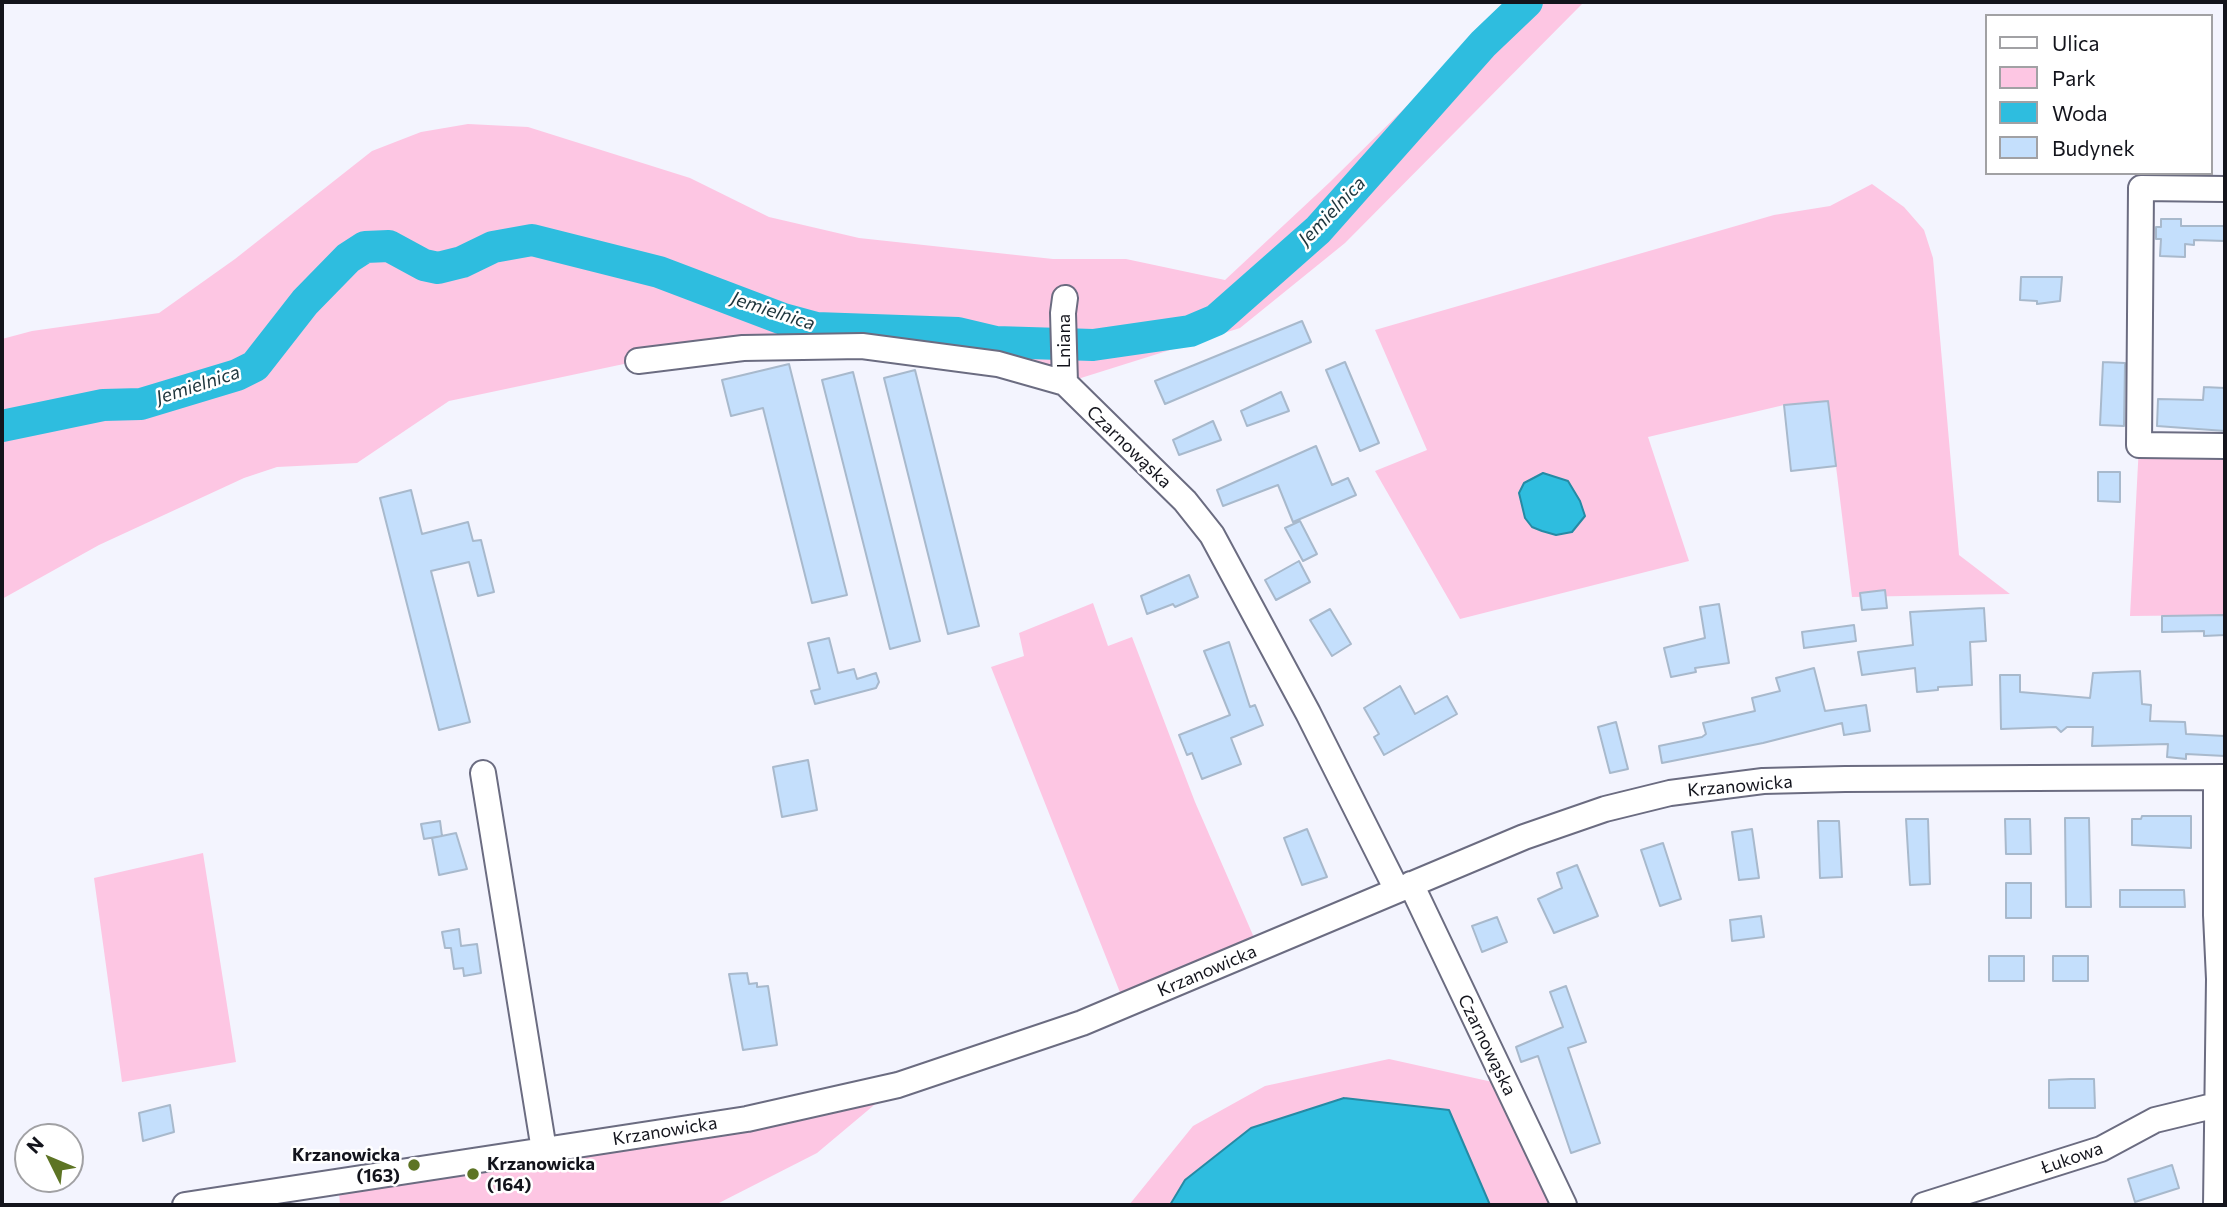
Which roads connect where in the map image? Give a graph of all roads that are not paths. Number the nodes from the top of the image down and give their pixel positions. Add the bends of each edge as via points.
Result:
1 (2225, 189) edge
2 (1065, 298) dead end
3 (638, 361) dead end
4 (1065, 383) junction
5 (2225, 446) edge
6 (483, 773) dead end
7 (2221, 778) edge
8 (1404, 887) junction
9 (2217, 1104) junction
10 (2221, 1138) edge
11 (544, 1150) junction
12 (185, 1205) edge
13 (1564, 1205) edge
14 (1924, 1205) edge
15 (2216, 1205) edge

1 - 5 street via 2141,188 2139,445
2 - 4 street, Lniana
3 - 4 street, Czarnowąska via 743,348 862,346 998,364
4 - 8 street, Czarnowąska via 1185,500 1212,535
6 - 11 street
7 - 8 street, Krzanowicka via 1866,778 1721,785 1670,793 1569,821
7 - 9 street
8 - 11 street, Krzanowicka via 1082,1023 953,1069 796,1110
8 - 13 street, Czarnowąska
9 - 10 street
9 - 14 street, Łukowa via 2155,1120 2101,1149
10 - 15 street
11 - 12 street, Krzanowicka

